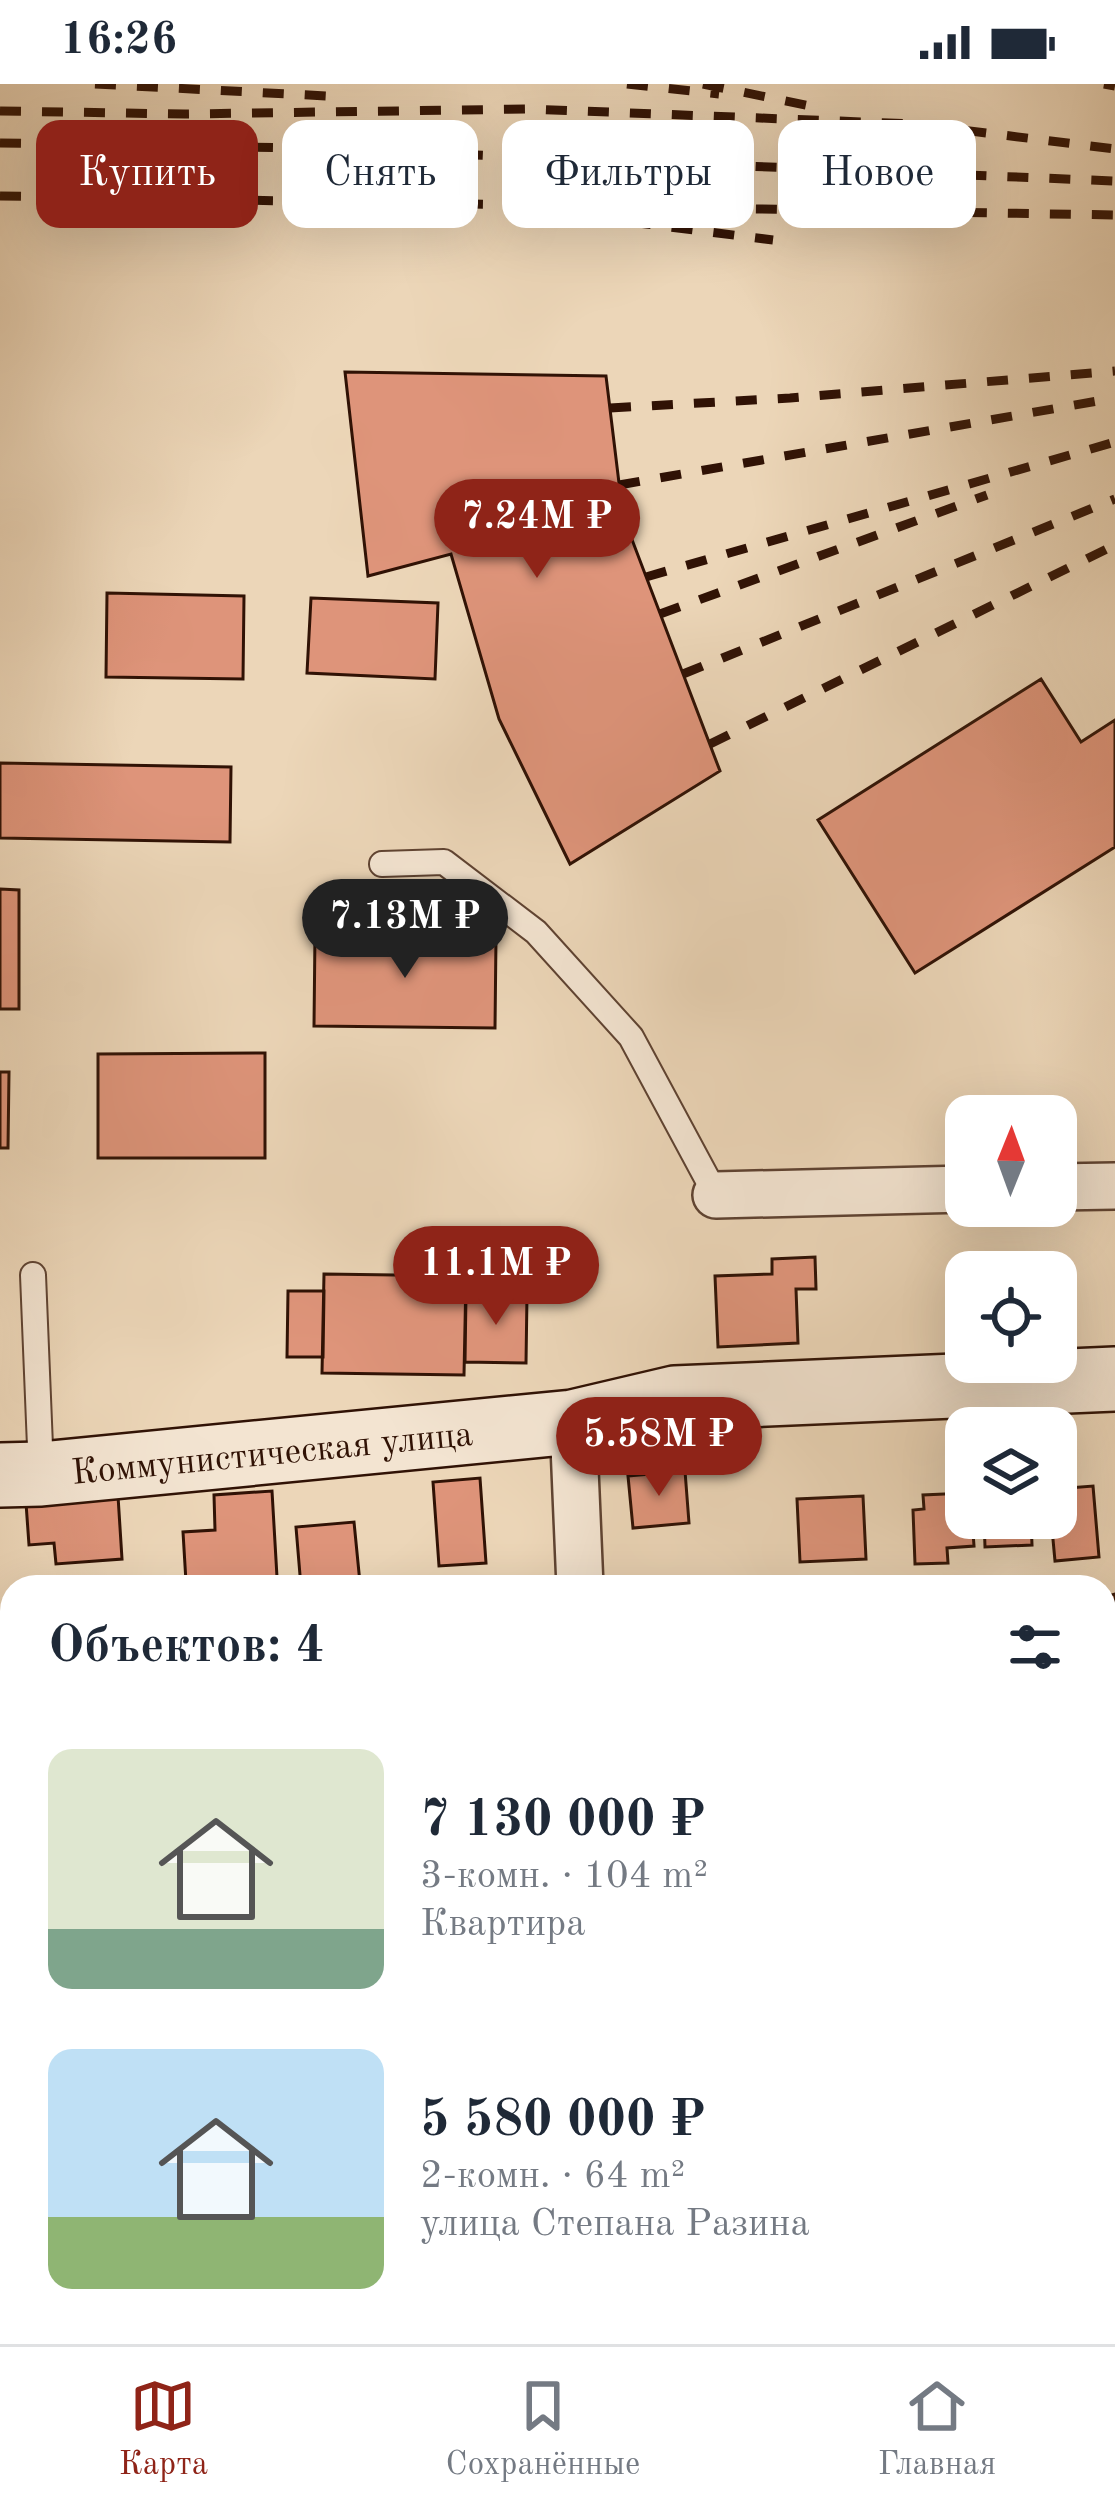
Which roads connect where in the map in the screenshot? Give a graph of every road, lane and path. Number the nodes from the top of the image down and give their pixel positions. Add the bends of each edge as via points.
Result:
1 (382, 863) dead end
2 (1115, 1186) edge
3 (1077, 1187) edge
4 (945, 1190) edge
5 (716, 1195) joint
6 (33, 1275) dead end
7 (1115, 1379) edge
8 (573, 1422) junction
9 (20, 1474) edge
10 (579, 1575) edge

1 - 5 lane via 444,862 536,932 631,1037
2 - 3 street
4 - 5 street
6 - 9 lane
7 - 8 street, Коммунистическая улица via 675,1398
8 - 9 street, Коммунистическая улица
8 - 10 street

